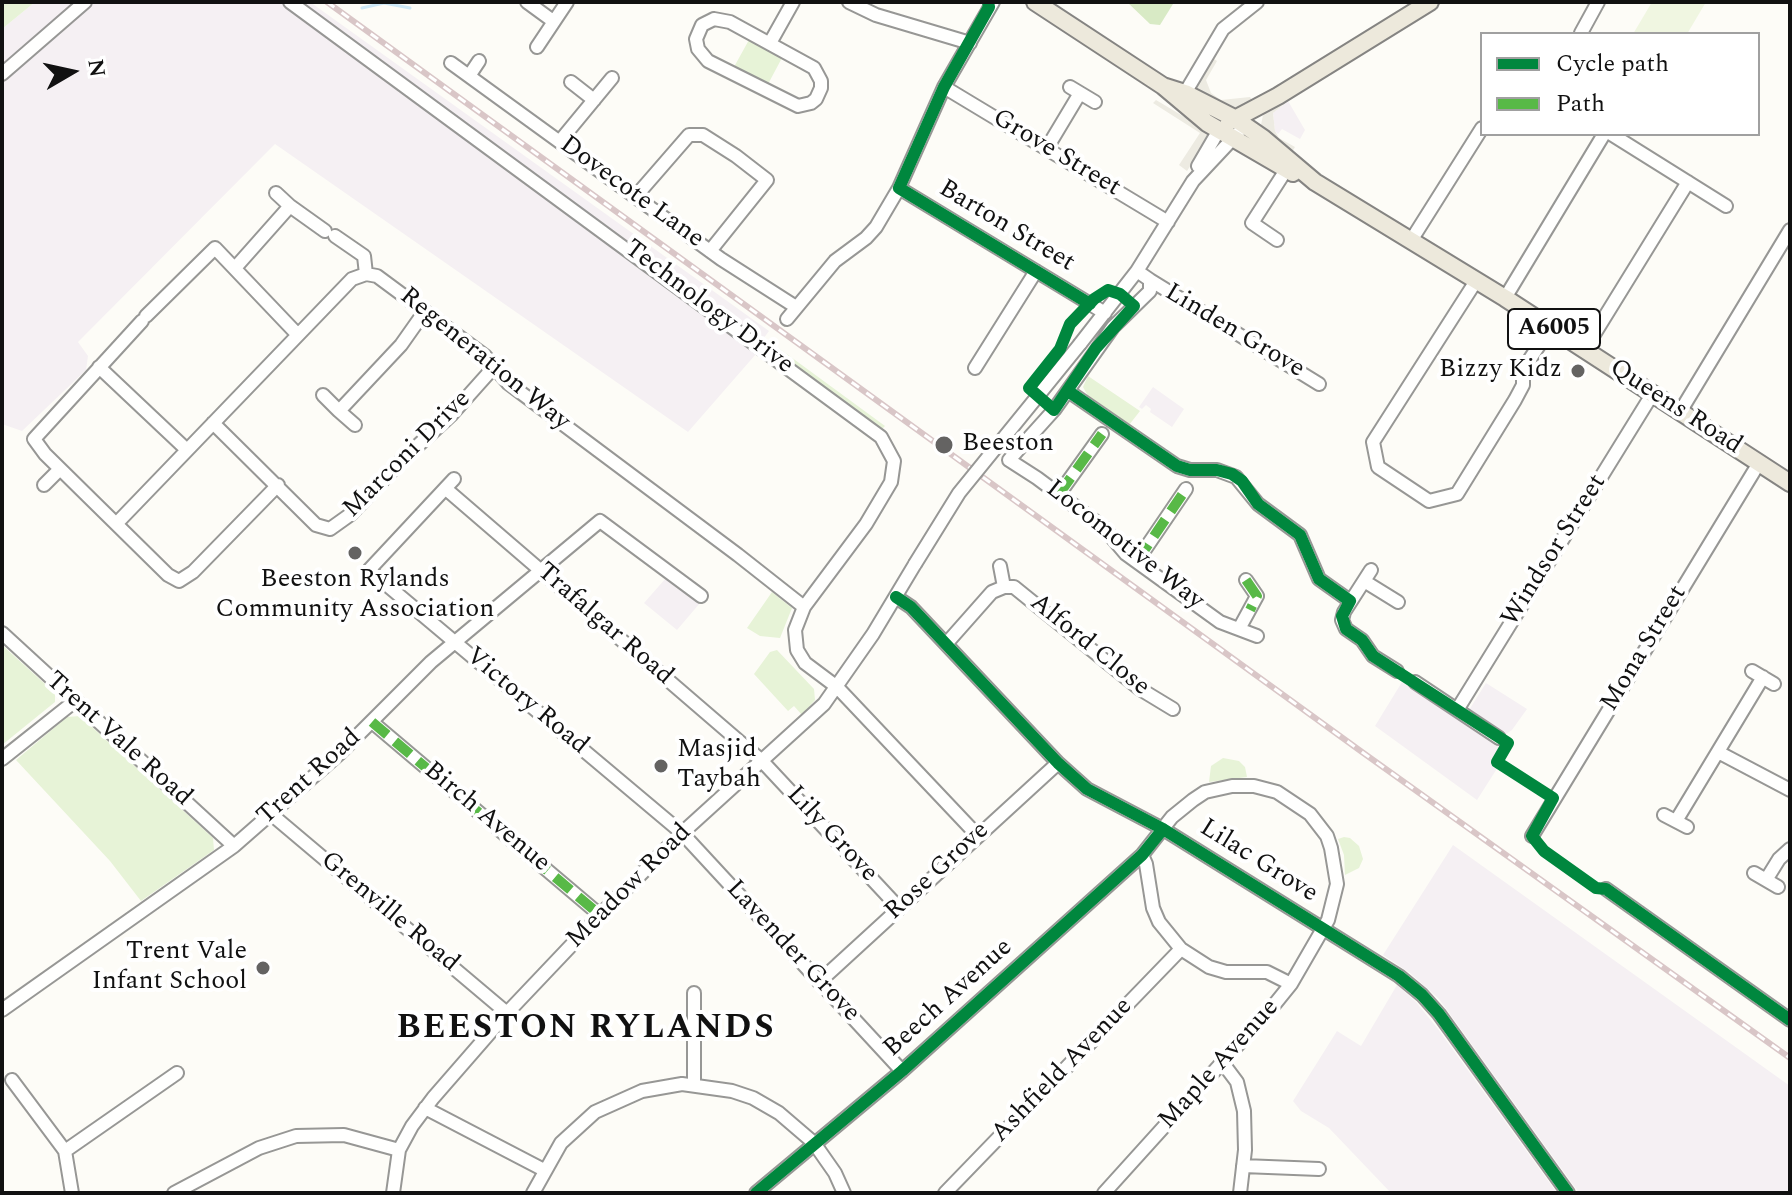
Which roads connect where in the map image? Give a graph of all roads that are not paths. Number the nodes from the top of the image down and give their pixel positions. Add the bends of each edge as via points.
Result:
1 (85, 2) edge
2 (290, 2) edge
3 (527, 2) edge
4 (567, 2) edge
5 (793, 2) edge
6 (849, 2) edge
7 (993, 2) edge
8 (1035, 2) edge
9 (1257, 2) edge
10 (1430, 2) edge
11 (1598, 2) edge
12 (1242, 6) edge
13 (553, 21) junction
14 (1582, 32) edge
15 (770, 43) junction
16 (970, 43) junction
17 (537, 47) dead end
18 (479, 61) dead end
19 (451, 63) dead end
20 (2, 74) edge
21 (469, 76) junction
22 (612, 78) dead end
23 (571, 82) dead end
24 (1163, 86) junction
25 (944, 87) junction
26 (1185, 93) junction
27 (594, 100) junction
28 (1095, 102) dead end
29 (1240, 122) junction
30 (1480, 131) edge
31 (1225, 134) junction
32 (1603, 136) edge
33 (1614, 136) edge
34 (560, 141) junction
35 (1047, 148) junction
36 (1286, 170) junction
37 (1315, 182) junction
38 (1688, 182) junction
39 (899, 188) junction
40 (276, 193) dead end
41 (636, 196) junction
42 (290, 206) junction
43 (1726, 206) dead end
44 (1168, 222) junction
45 (1790, 230) edge
46 (1412, 239) junction
47 (1277, 240) dead end
48 (710, 251) junction
49 (235, 268) junction
50 (1036, 271) junction
51 (1137, 271) junction
52 (366, 274) junction
53 (1150, 280) junction
54 (1476, 281) junction
55 (1505, 298) junction
56 (796, 307) junction
57 (425, 311) junction
58 (1105, 313) junction
59 (787, 319) dead end
60 (1551, 327) junction
61 (297, 334) junction
62 (1585, 349) junction
63 (99, 367) junction
64 (494, 367) junction
65 (992, 369) dead end
66 (1319, 384) dead end
67 (1068, 391) junction
68 (1653, 393) junction
69 (323, 395) dead end
70 (339, 411) junction
71 (1680, 412) junction
72 (213, 423) junction
73 (355, 425) dead end
74 (1102, 434) dead end
75 (187, 450) junction
76 (1759, 463) junction
77 (60, 469) junction
78 (1790, 482) edge
79 (450, 484) joint
80 (44, 485) dead end
81 (278, 485) junction
82 (1186, 489) dead end
83 (1059, 494) junction
84 (117, 523) junction
85 (1137, 561) junction
86 (1000, 566) dead end
87 (541, 570) junction
88 (1246, 580) dead end
89 (1004, 587) junction
90 (701, 596) dead end
91 (896, 597) junction
92 (1350, 601) junction
93 (1398, 602) dead end
94 (804, 607) junction
95 (1239, 629) junction
96 (2, 633) edge
97 (1257, 636) dead end
98 (455, 642) junction
99 (946, 644) junction
100 (1397, 671) dead end
101 (1763, 678) dead end
102 (1415, 682) dead end
103 (837, 687) junction
104 (75, 701) junction
105 (1163, 708) dead end
106 (1457, 710) junction
107 (372, 722) junction
108 (1499, 738) dead end
109 (1718, 752) junction
110 (2, 759) edge
111 (762, 761) junction
112 (1058, 763) junction
113 (1790, 790) edge
114 (271, 814) junction
115 (1664, 815) dead end
116 (1163, 829) junction
117 (682, 833) junction
118 (978, 836) junction
119 (1532, 836) dead end
120 (234, 846) junction
121 (1790, 849) edge
122 (1142, 855) junction
123 (1766, 880) dead end
124 (1606, 889) dead end
125 (899, 908) junction
126 (600, 915) junction
127 (1323, 928) junction
128 (1181, 949) junction
129 (819, 982) junction
130 (1291, 984) junction
131 (694, 993) dead end
132 (2, 1010) edge
133 (507, 1013) junction
134 (1790, 1020) edge
135 (1222, 1062) junction
136 (902, 1071) junction
137 (177, 1073) dead end
138 (12, 1080) dead end
139 (694, 1085) junction
140 (425, 1108) junction
141 (814, 1143) junction
142 (399, 1150) junction
143 (65, 1151) junction
144 (1243, 1166) junction
145 (1319, 1169) dead end
146 (544, 1170) junction
147 (193, 1189) edge
148 (72, 1193) edge
149 (174, 1193) edge
150 (393, 1193) edge
151 (533, 1193) edge
152 (756, 1193) edge
153 (844, 1193) edge
154 (945, 1193) edge
155 (1104, 1193) edge
156 (1240, 1193) edge
157 (1568, 1193) edge

1 - 20 street
2 - 94 street, Technology Drive via 881,437 894,461 889,487
3 - 13 street
4 - 13 street
5 - 15 street
6 - 16 street
7 - 16 street
8 - 24 main road, Queens Road / A6005
9 - 12 street
10 - 29 main road
11 - 14 street
12 - 26 street
13 - 17 street
15 - 15 street via 814,68 821,88 811,103 783,101 708,61 696,44 702,25 714,19
16 - 25 street
18 - 21 street
19 - 21 street, Dovecote Lane
21 - 34 street, Dovecote Lane
22 - 27 street
23 - 27 street
24 - 26 main road, Queens Road / A6005
24 - 31 main road, Queens Road / A6005
25 - 35 street, Grove Street
25 - 39 street
26 - 29 main road, Queens Road / A6005
27 - 34 street
28 - 35 street via 1075,90
29 - 31 main road
29 - 37 main road, Queens Road / A6005
30 - 46 street
31 - 36 main road, Queens Road / A6005
31 - 44 street, Meadow Road
32 - 55 street
33 - 38 street
34 - 41 street, Dovecote Lane
35 - 44 street, Grove Street
36 - 37 main road, Queens Road / A6005
36 - 47 street via 1252,223
37 - 46 main road, Queens Road / A6005
38 - 43 street
38 - 62 street
39 - 50 street, Barton Street
39 - 56 street via 876,227 835,261
40 - 42 street
41 - 48 street, Dovecote Lane
41 - 48 street via 689,135 703,135 736,156 767,180
42 - 49 street
42 - 52 street via 364,256
44 - 51 street, Meadow Road
45 - 71 street
46 - 54 main road, Queens Road / A6005
48 - 56 street, Dovecote Lane
49 - 61 street
49 - 63 street via 215,248
50 - 58 street, Barton Street
50 - 65 street via 978,365
51 - 53 street, Linden Grove
51 - 58 street, Meadow Road
52 - 57 street, Regeneration Way via 377,276
52 - 61 street via 352,279
53 - 66 street, Linden Grove
53 - 67 street via 1150,291 1113,327
54 - 55 main road, Queens Road / A6005
54 - 60 street via 1373,442 1378,467 1429,501 1457,494 1515,400 1528,362
55 - 60 main road, Queens Road / A6005
56 - 59 street
57 - 64 street, Regeneration Way
57 - 70 street
58 - 91 street, Meadow Road, bridge via 965,486
60 - 62 main road, Queens Road / A6005
61 - 72 street
62 - 68 main road, Queens Road / A6005
63 - 75 street
63 - 77 street via 34,439
64 - 81 street, Marconi Drive via 351,514 330,529 316,525
64 - 94 street, Regeneration Way via 508,383
67 - 83 street, Locomotive Way via 1009,460
67 - 92 street via 1177,466 1236,477 1258,504 1300,535 1319,579
68 - 71 main road, Queens Road / A6005
68 - 106 street, Windsor Street
69 - 70 street
70 - 73 street
71 - 76 main road, Queens Road / A6005
72 - 75 street
72 - 81 street, Marconi Drive
74 - 83 street
75 - 84 street
76 - 78 main road, Queens Road / A6005
76 - 119 street, Mona Street
77 - 80 street
77 - 84 street
79 - 87 street, Trafalgar Road
79 - 98 street, Victory Road via 369,570
81 - 84 street via 179,581
82 - 85 street
83 - 85 street, Locomotive Way
85 - 95 street, Locomotive Way via 1220,622
86 - 89 street
87 - 90 street, Trent Road via 600,521
87 - 98 street, Trent Road
87 - 111 street, Trafalgar Road
88 - 95 street, Locomotive Way via 1257,596
89 - 99 street, Alford Close via 992,592
89 - 105 street, Alford Close via 1024,593
91 - 99 street, Lilac Grove
91 - 103 street, Meadow Road
92 - 93 street via 1367,576
92 - 100 street via 1342,616 1346,629 1362,640 1376,666
94 - 103 street, Technology Drive via 795,630 797,650 805,663
95 - 97 street, Locomotive Way
96 - 104 street, Trent Vale Road
98 - 107 street, Trent Road
98 - 117 street, Victory Road
99 - 112 street, Lilac Grove
101 - 109 street
102 - 106 street
103 - 111 street, Meadow Road via 809,721
103 - 118 street
104 - 110 street
104 - 120 street, Trent Vale Road
106 - 108 street
107 - 114 street, Trent Road
107 - 126 street, Birch Avenue
109 - 113 street
109 - 115 street via 1682,824
111 - 117 street, Meadow Road
111 - 125 street, Lily Grove
112 - 116 street, Lilac Grove via 1087,789
112 - 118 street, Rose Grove
114 - 120 street, Trent Road
114 - 133 street, Grenville Road
116 - 122 street, Beech Avenue
116 - 127 street, Lilac Grove
116 - 127 street, Maple Avenue via 1193,800 1217,788 1254,786 1289,798 1310,814 1331,848 1337,884
117 - 126 street, Meadow Road
117 - 129 street, Lavender Grove
118 - 125 street, Rose Grove
120 - 132 street, Trent Road
121 - 123 street
122 - 128 street via 1153,908
122 - 136 street, Beech Avenue
124 - 134 street via 1629,897
125 - 129 street, Rose Grove
126 - 133 street, Meadow Road
127 - 130 street, Maple Avenue
127 - 157 street, Lilac Grove via 1422,995
128 - 130 street via 1209,967 1267,972
128 - 154 street, Ashfield Avenue
129 - 136 street, Lavender Grove
130 - 135 street, Maple Avenue
131 - 139 street
133 - 140 street, Meadow Road
135 - 144 street via 1241,1096
135 - 155 street, Maple Avenue
136 - 141 street, Beech Avenue
137 - 143 street
138 - 143 street
139 - 141 street via 753,1098
139 - 146 street via 654,1087 606,1105 570,1133
140 - 142 street, Meadow Road
140 - 146 street
141 - 152 street, Beech Avenue
141 - 153 street
142 - 147 street via 344,1135 296,1136 259,1148
142 - 150 street, Meadow Road
143 - 148 street
144 - 145 street
144 - 156 street
146 - 151 street
147 - 149 street

